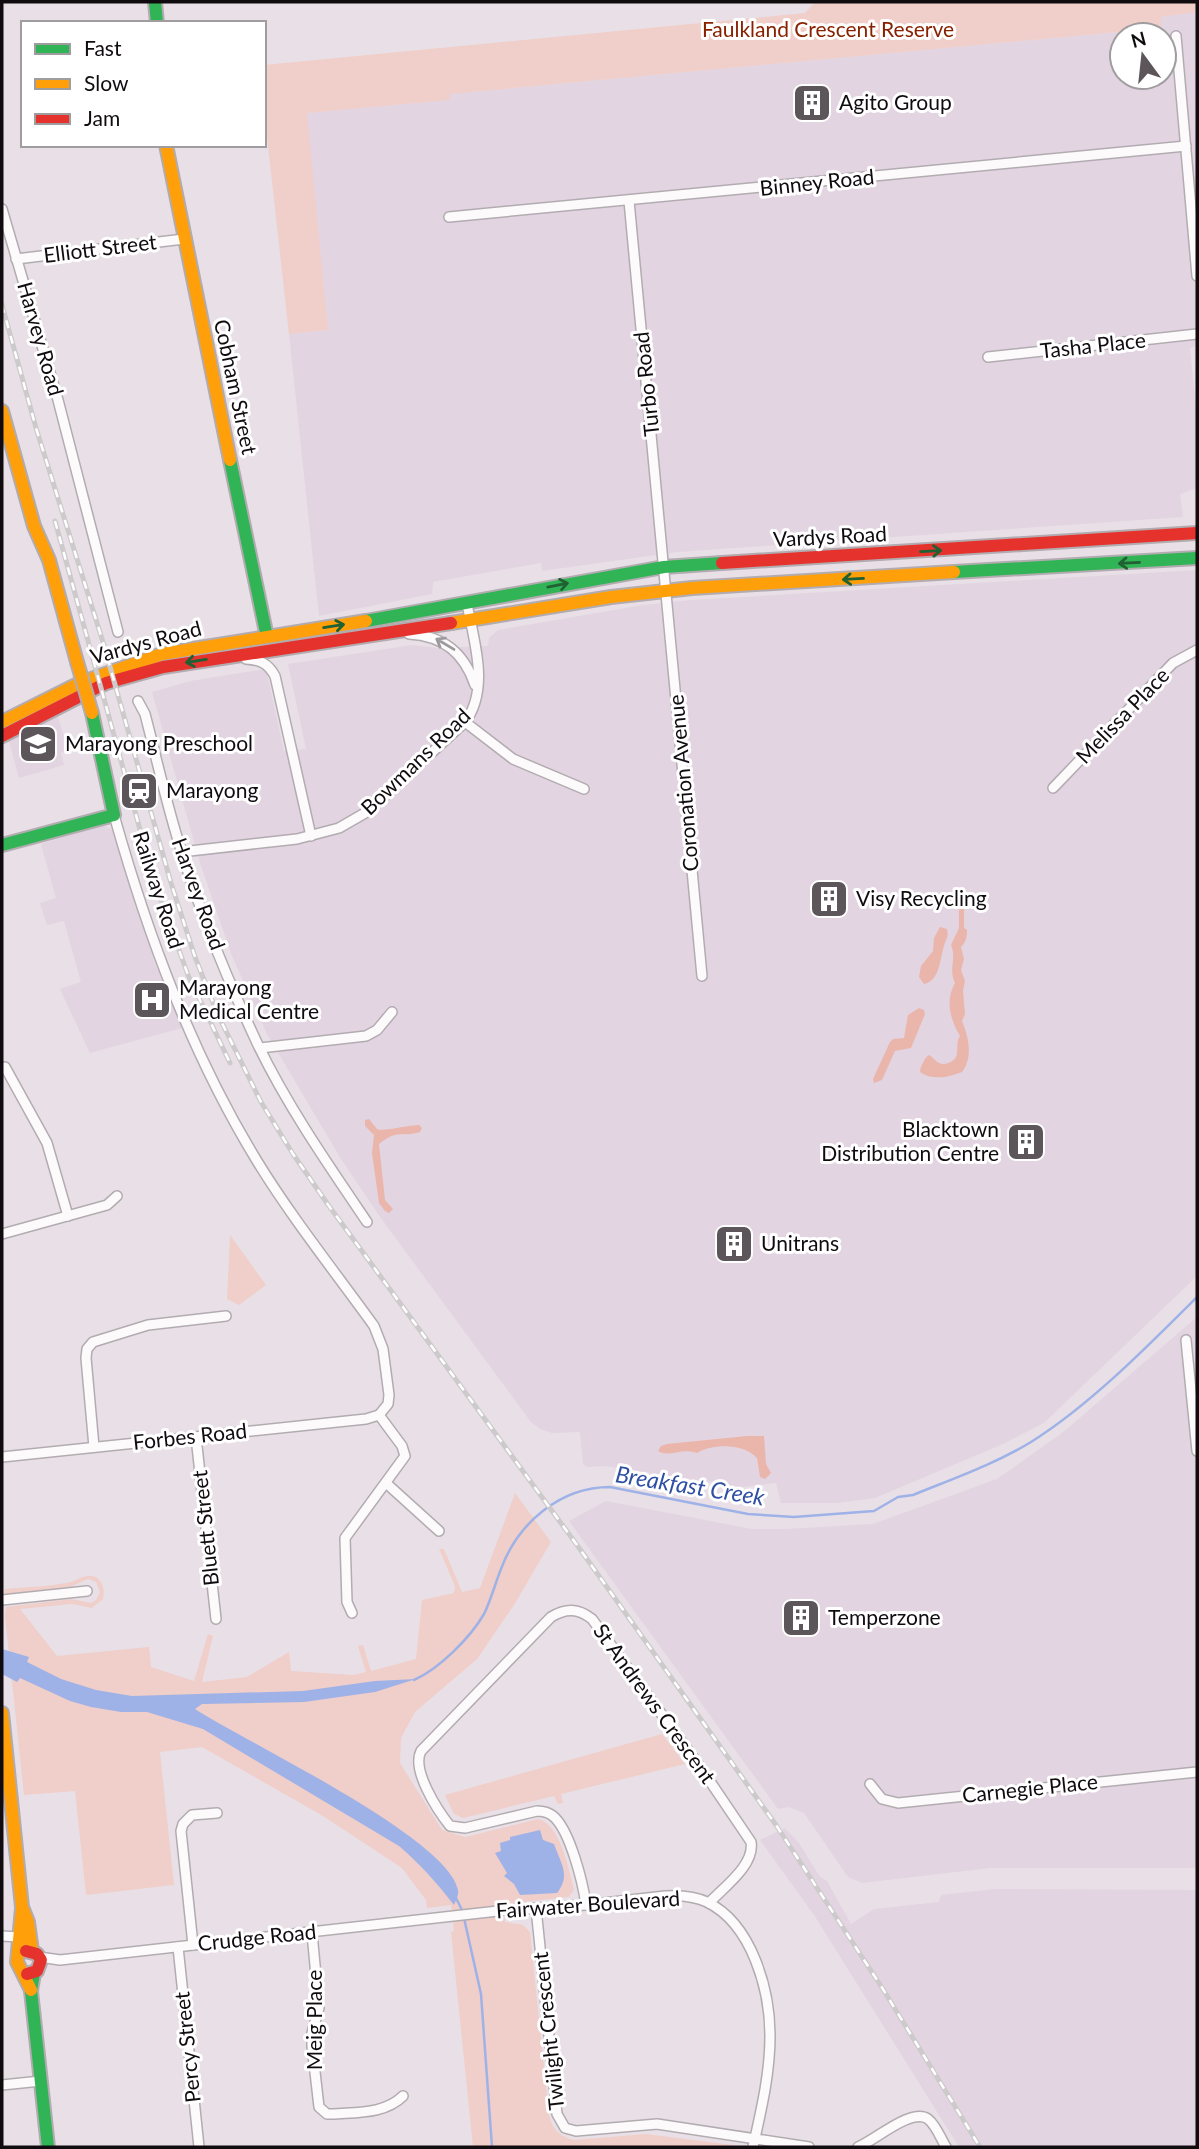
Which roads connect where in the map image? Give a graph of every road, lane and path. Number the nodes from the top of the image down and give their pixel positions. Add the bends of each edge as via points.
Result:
1 (155, 2) edge
2 (157, 21) edge
3 (1178, 58) edge
4 (1186, 146) junction
5 (166, 147) edge
6 (629, 201) junction
7 (2, 209) edge
8 (449, 217) dead end
9 (184, 239) junction
10 (16, 259) junction
11 (1197, 276) edge
12 (1197, 334) edge
13 (988, 357) dead end
14 (2, 411) edge
15 (1197, 533) edge
16 (1161, 537) junction
17 (1197, 542) edge
18 (1197, 559) edge
19 (664, 567) junction
20 (666, 590) junction
21 (467, 604) junction
22 (470, 620) junction
23 (118, 632) dead end
24 (385, 634) junction
25 (267, 637) junction
26 (313, 646) junction
27 (1197, 650) edge
28 (229, 656) junction
29 (478, 694) junction
30 (138, 701) dead end
31 (2, 722) edge
32 (465, 722) junction
33 (2, 736) edge
34 (1053, 788) dead end
35 (584, 789) dead end
36 (114, 815) junction
37 (311, 836) junction
38 (2, 845) edge
39 (181, 852) junction
40 (702, 976) dead end
41 (393, 1012) dead end
42 (260, 1048) junction
43 (5, 1067) dead end
44 (117, 1196) dead end
45 (68, 1216) junction
46 (367, 1222) dead end
47 (2, 1234) edge
48 (226, 1315) dead end
49 (1186, 1340) dead end
50 (379, 1415) junction
51 (197, 1437) junction
52 (94, 1447) junction
53 (1197, 1451) edge
54 (2, 1457) edge
55 (386, 1483) junction
56 (439, 1531) dead end
57 (87, 1591) dead end
58 (2, 1601) edge
59 (352, 1613) dead end
60 (216, 1619) dead end
61 (2, 1713) edge
62 (1197, 1772) edge
63 (870, 1784) dead end
64 (217, 1813) dead end
65 (709, 1903) junction
66 (586, 1905) junction
67 (22, 1907) junction
68 (536, 1908) junction
69 (453, 1916) joint
70 (312, 1933) junction
71 (2, 1936) edge
72 (19, 1937) junction
73 (193, 1945) junction
74 (178, 1947) junction
75 (31, 1963) junction
76 (41, 2081) junction
77 (2, 2085) edge
78 (403, 2096) dead end
79 (754, 2143) edge
80 (48, 2147) edge
81 (199, 2147) edge
82 (809, 2147) edge
83 (858, 2147) edge
84 (946, 2147) edge

1 - 2 main road
3 - 4 street
4 - 6 street, Binney Road
4 - 11 street
5 - 9 main road, Cobham Street
6 - 8 street, Binney Road
6 - 19 street, Turbo Road
7 - 10 street, Harvey Road
9 - 10 street, Elliott Street
9 - 25 main road, Cobham Street
10 - 23 street, Harvey Road
12 - 13 street, Tasha Place
14 - 36 main road, Railway Road, bridge via 92,713
15 - 16 main road, Vardys Road
16 - 17 main road
19 -> 16 main road, Vardys Road
18 -> 20 main road, Vardys Road
19 - 20 street, Turbo Road
21 -> 19 main road, Vardys Road
20 - 22 main road, Vardys Road
20 - 40 street, Coronation Avenue
21 - 22 street
25 -> 21 main road, Vardys Road
22 - 24 main road, Vardys Road
22 - 29 street, Bowmans Road
24 - 26 main road, Vardys Road
29 -> 24 street, Bowmans Road via 464,660 443,641
25 - 26 main road, Vardys Road via 278,645
25 - 28 main road, Vardys Road via 258,646
25 - 31 main road, Vardys Road via 191,648 118,666
26 - 28 main road, Vardys Road
27 - 34 street, Melissa Place via 1173,663
28 -> 33 main road, Vardys Road via 163,667 106,684
28 - 37 street via 258,660 275,676
29 - 32 street, Bowmans Road
30 - 39 street, Harvey Road
32 - 35 street via 513,759
32 - 37 street, Bowmans Road via 365,813 339,828
36 - 38 main road
36 - 50 street, Railway Road via 156,950 205,1068 259,1164 381,1340 388,1404
37 - 39 street, Bowmans Road
39 - 42 street, Harvey Road
41 - 42 street via 366,1036
42 - 46 street, Harvey Road via 321,1154
43 - 45 street via 47,1143
44 - 45 street via 107,1205
45 - 47 street
48 - 52 street via 152,1324 93,1342 86,1359
49 - 53 street
50 - 51 street, Forbes Road
50 - 55 street via 405,1456
51 - 52 street, Forbes Road
51 - 60 street, Bluett Street
52 - 54 street, Forbes Road
55 - 56 street
55 - 59 street via 345,1538 347,1602
57 - 58 street
61 - 67 main road
62 - 63 street, Carnegie Place via 898,1802 882,1799
64 - 73 street via 192,1815 181,1831
65 - 66 street, Fairwater Boulevard via 678,1895
65 - 66 street, St Andrews Crescent via 748,1861 752,1852 749,1838 592,1619 568,1610 551,1617 421,1751 418,1764 450,1826 465,1828 537,1811 555,1817 577,1864
65 - 79 street, Fairwater Boulevard via 729,1918 743,1937 768,2007 769,2062
66 - 68 street, Fairwater Boulevard
67 - 72 main road
67 - 75 main road via 28,1922
68 - 69 street, Fairwater Boulevard
68 - 79 street, Twilight Crescent via 561,2125 576,2131 657,2124
69 - 70 street, Crudge Road
70 - 73 street, Crudge Road
70 - 78 street, Meig Place via 319,2008 312,2033 316,2110 333,2114 382,2109
71 - 72 street
72 - 75 main road
73 - 74 street, Crudge Road
74 - 75 street, Crudge Road
74 - 81 street, Percy Street
75 - 76 main road
76 - 77 street
76 - 80 main road
79 - 82 street
83 - 84 street via 917,2116 929,2120

